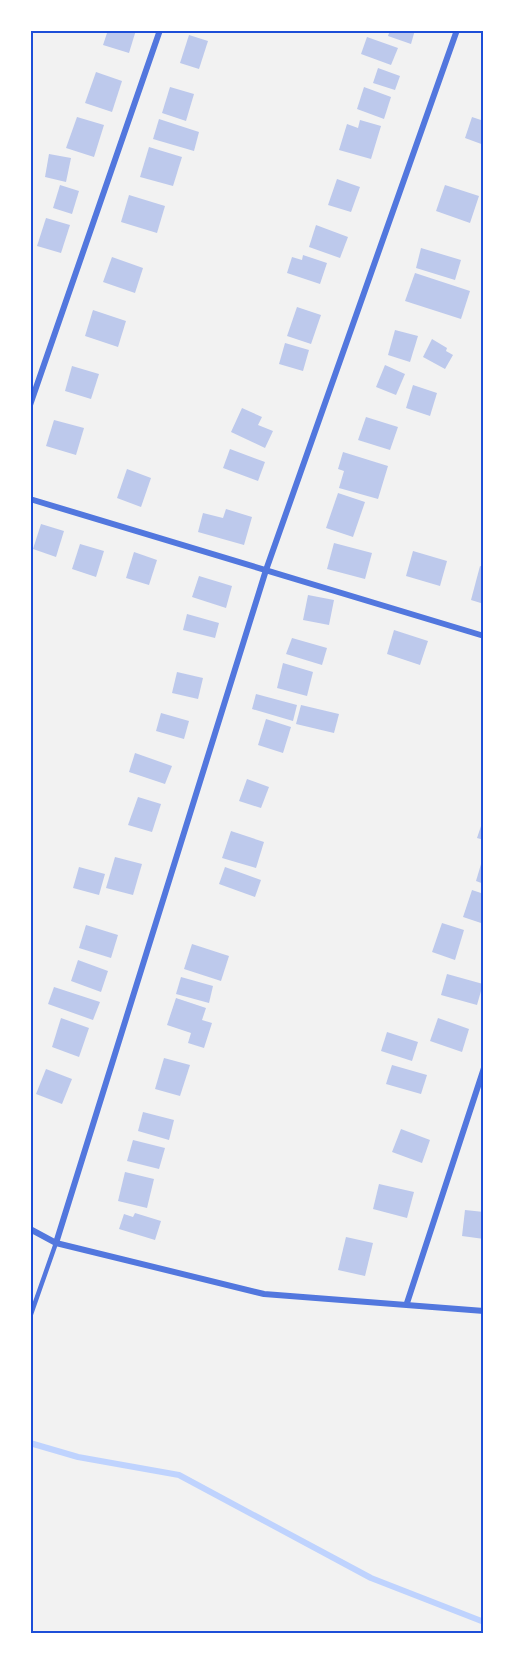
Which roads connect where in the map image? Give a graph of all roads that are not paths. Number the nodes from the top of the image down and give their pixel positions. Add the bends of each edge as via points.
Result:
1 (160, 30) edge
2 (457, 30) edge
3 (30, 405) edge
4 (30, 499) edge
5 (266, 570) junction
6 (484, 636) edge
7 (484, 1068) edge
8 (30, 1229) edge
9 (56, 1243) junction
10 (406, 1303) junction
11 (484, 1311) edge
12 (30, 1317) edge

1 - 3 street
2 - 5 street
4 - 5 street
5 - 6 street
5 - 9 street
7 - 10 street
8 - 9 street
9 - 10 street via 264,1294
9 - 12 lane
10 - 11 street

